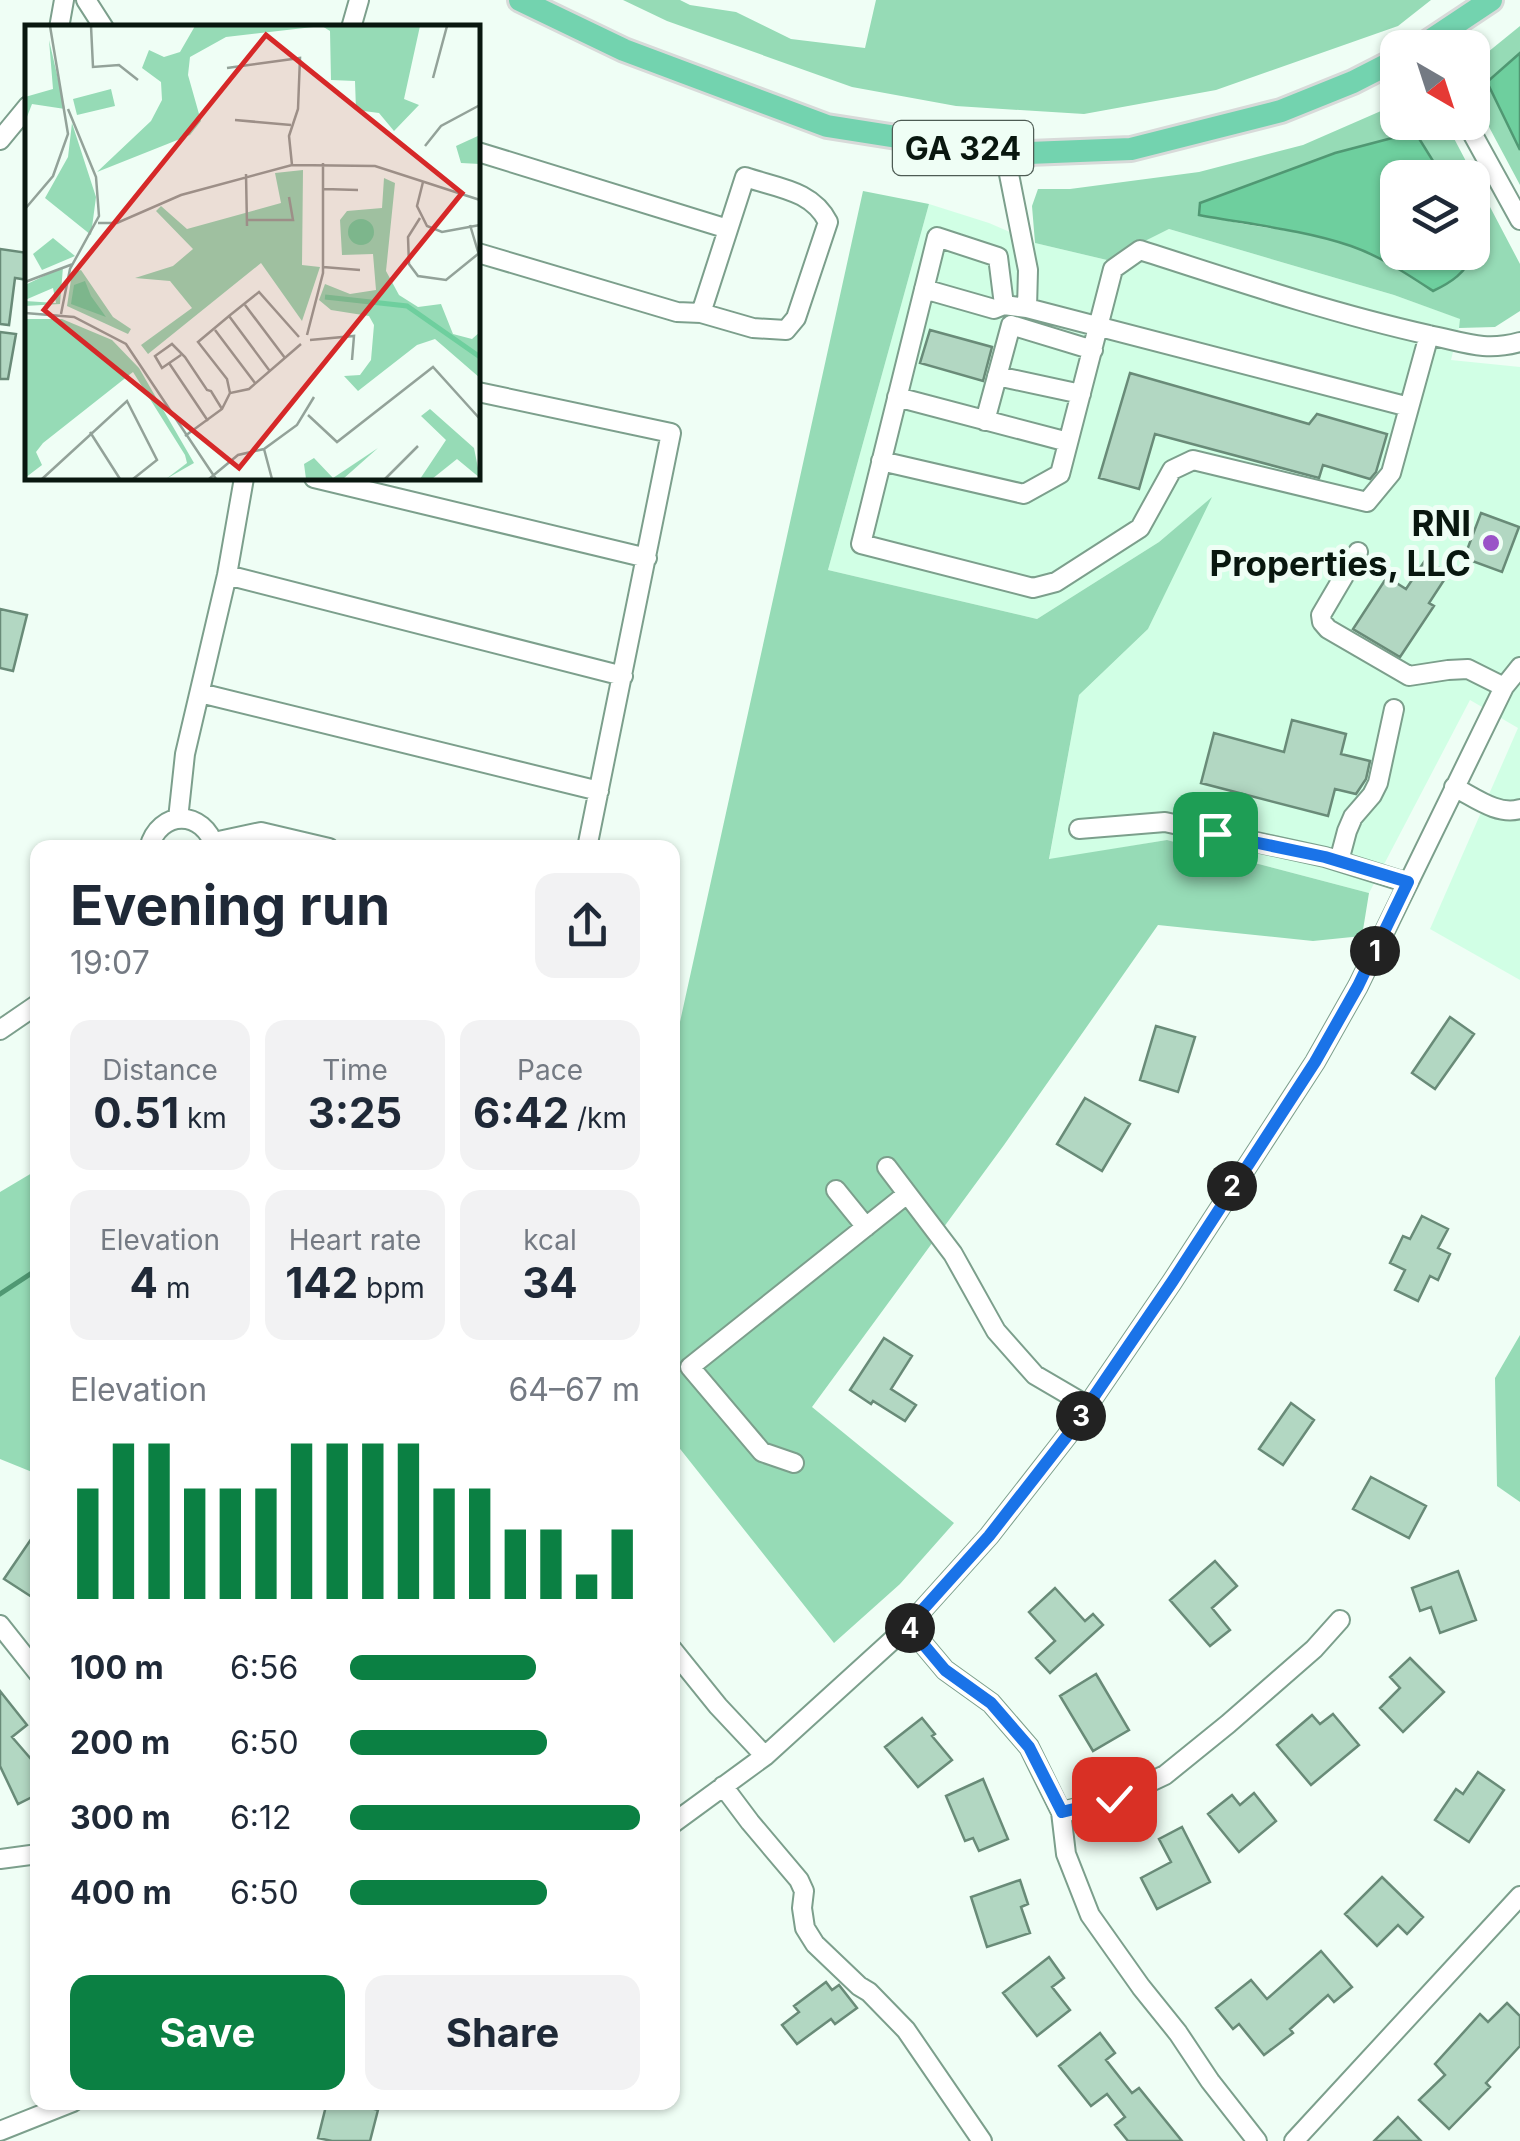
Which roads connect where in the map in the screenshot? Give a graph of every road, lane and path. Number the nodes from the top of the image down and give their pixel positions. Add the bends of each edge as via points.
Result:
1 (64, 0) edge
2 (86, 0) edge
3 (359, 0) edge
4 (520, 0) edge
5 (1491, 0) edge
6 (59, 25) edge
7 (102, 25) edge
8 (352, 25) edge
9 (1446, 30) edge
10 (1380, 68) edge
11 (25, 110) edge
12 (0, 140) edge
13 (1476, 140) edge
14 (480, 153) edge
15 (1005, 154) junction
16 (1520, 220) edge
17 (728, 229) junction
18 (480, 255) edge
19 (924, 289) junction
20 (1016, 306) junction
21 (701, 313) junction
22 (1010, 326) junction
23 (1098, 327) junction
24 (1429, 334) junction
25 (1520, 342) edge
26 (1092, 350) junction
27 (997, 376) junction
28 (480, 392) edge
29 (1080, 394) junction
30 (897, 398) junction
31 (1409, 407) junction
32 (985, 420) junction
33 (1068, 442) junction
34 (881, 461) junction
35 (244, 480) edge
36 (322, 480) edge
37 (1358, 552) dead end
38 (647, 558) junction
39 (227, 575) junction
40 (1520, 666) edge
41 (623, 676) junction
42 (1504, 688) junction
43 (200, 692) junction
44 (1394, 709) dead end
45 (1454, 786) junction
46 (599, 791) junction
47 (1520, 809) edge
48 (178, 819) junction
49 (1079, 830) dead end
50 (151, 840) edge
51 (212, 840) edge
52 (233, 840) edge
53 (296, 840) edge
54 (589, 840) edge
55 (1340, 861) junction
56 (1408, 882) junction
57 (30, 1009) edge
58 (0, 1030) edge
59 (887, 1168) dead end
60 (836, 1190) dead end
61 (908, 1194) junction
62 (866, 1227) junction
63 (1088, 1406) junction
64 (794, 1463) dead end
65 (1340, 1620) dead end
66 (0, 1625) edge
67 (908, 1626) junction
68 (680, 1659) edge
69 (30, 1662) edge
70 (765, 1756) junction
71 (724, 1786) junction
72 (1062, 1812) junction
73 (680, 1818) edge
74 (30, 1855) edge
75 (0, 1859) edge
76 (1520, 1896) edge
77 (52, 2110) edge
78 (0, 2130) edge
79 (982, 2141) edge
80 (1256, 2141) edge
81 (1294, 2141) edge

1 - 6 street
2 - 7 street
3 - 8 street
4 - 15 main road, GA 324 via 624,50 827,126
5 - 9 main road
10 - 15 main road, GA 324 via 1281,111 1131,149
11 - 12 street
13 - 16 street
14 - 17 street
15 - 20 street via 1028,270
17 - 21 street
17 - 21 street via 744,178 809,198 828,222 786,330
18 - 21 street via 677,312
19 - 20 street via 994,309
19 - 20 street via 937,237 998,257
19 - 30 street
20 - 22 street
20 - 23 street
22 - 26 street
22 - 27 street
23 - 24 street via 1113,269 1140,250
23 - 26 street
23 - 31 street
24 - 25 street via 1483,348
24 - 31 street
26 - 29 street
27 - 29 street
27 - 32 street
28 - 38 street via 671,433
29 - 33 street
30 - 32 street
30 - 34 street
31 - 34 street via 1390,473 1367,502 1194,460 1172,470 1140,528 1056,582 1034,588 860,544
32 - 33 street
33 - 34 street via 1060,474 1024,494
35 - 39 street
36 - 38 street
37 - 42 street via 1322,615 1328,629 1409,676 1468,670
38 - 41 street
39 - 41 street
39 - 43 street
40 - 42 street
41 - 46 street
42 - 45 street
43 - 46 street
43 - 48 street
44 - 55 street via 1378,783 1353,817
45 - 47 street via 1494,808
45 - 56 street
46 - 54 street
48 - 50 street via 162,824
48 - 51 street via 205,827
49 - 55 street via 1166,822
52 - 53 street via 262,832
55 - 56 street
56 - 63 street via 1315,1062
57 - 58 street
59 - 61 street
60 - 62 street
61 - 62 street
61 - 63 street via 953,1254 996,1331 1034,1374
62 - 64 street via 690,1367 762,1452
63 - 67 street via 989,1536
65 - 72 street via 1164,1775 1114,1799
66 - 69 street
67 - 70 street
67 - 72 street via 1029,1747
68 - 70 street
70 - 71 street
71 - 73 street
71 - 79 street via 798,1880 805,1928 815,1944 906,2030
72 - 80 street via 1066,1854 1090,1915
74 - 75 street
76 - 81 street
77 - 78 street

